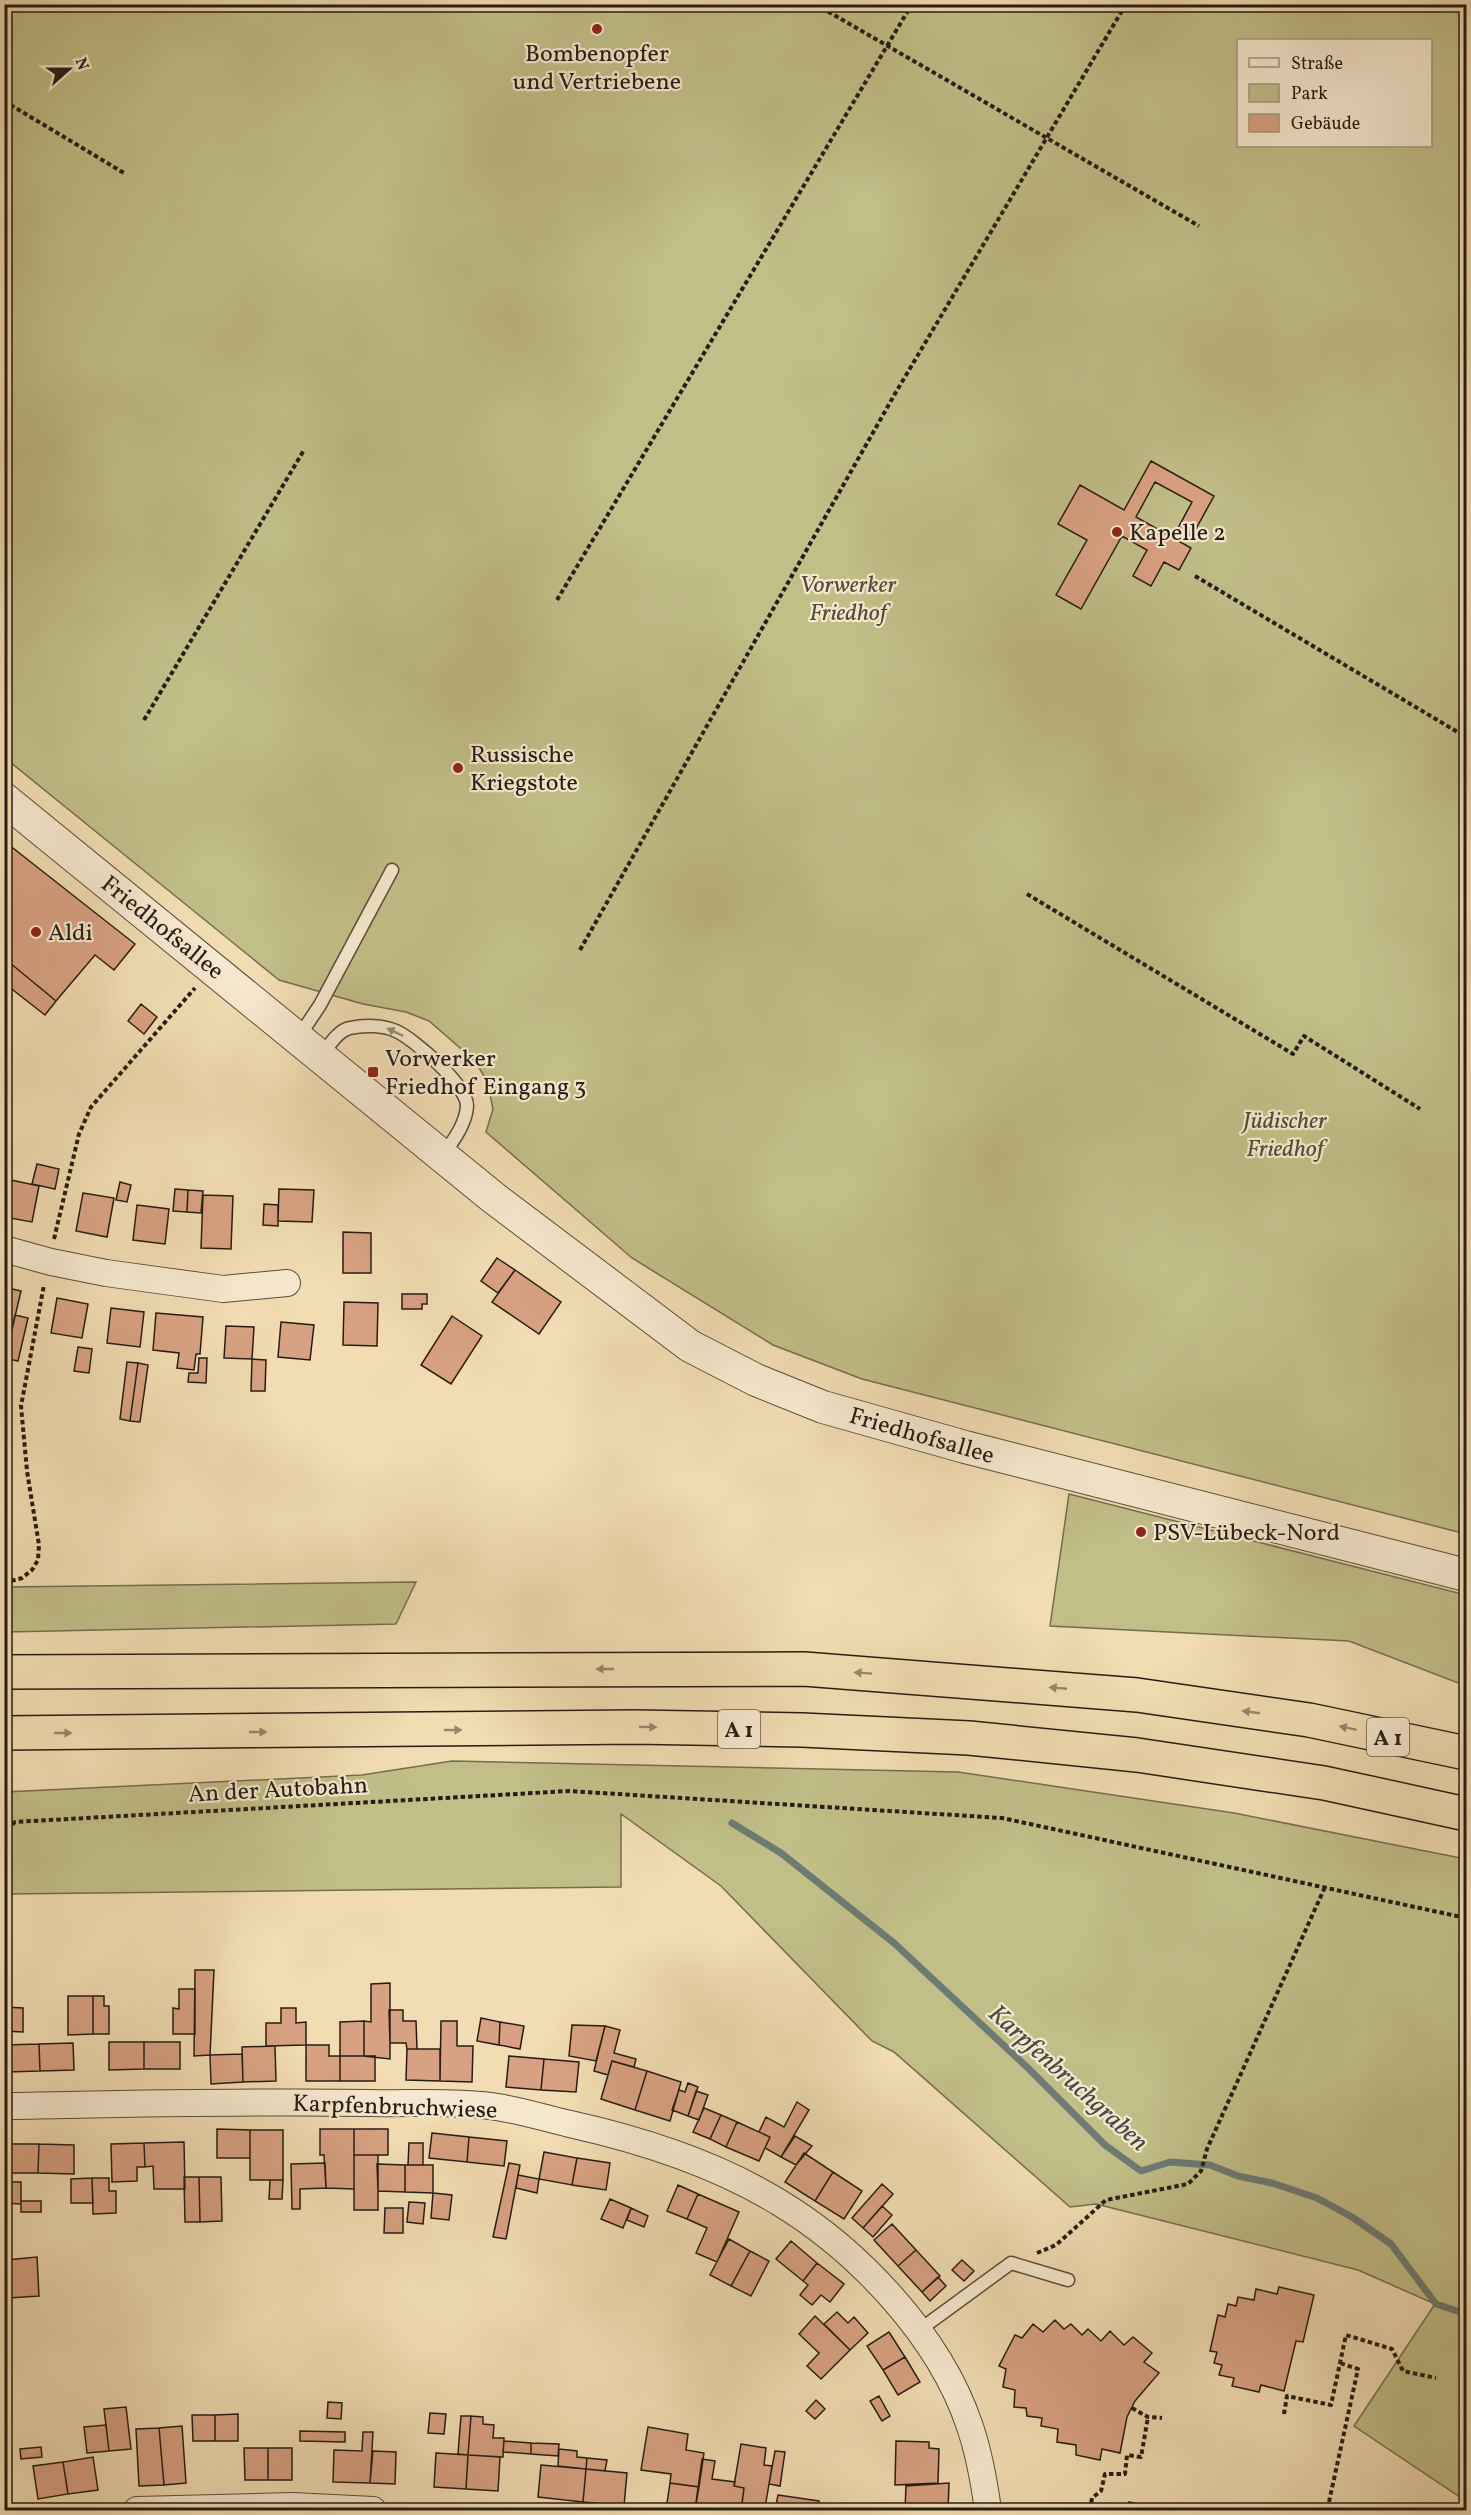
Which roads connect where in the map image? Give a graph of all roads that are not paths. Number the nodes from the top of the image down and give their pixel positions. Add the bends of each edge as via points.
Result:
1 (4, 799) edge
2 (392, 870) dead end
3 (309, 1047) junction
4 (442, 1156) junction
5 (4, 1249) edge
6 (287, 1283) dead end
7 (1467, 1575) edge
8 (4, 1672) edge
9 (4, 1734) edge
10 (1467, 1753) edge
11 (1467, 1814) edge
12 (4, 2106) edge
13 (1068, 2280) dead end
14 (918, 2331) junction
15 (137, 2511) edge
16 (373, 2511) edge
17 (988, 2511) edge

1 - 3 street, Friedhofsallee
2 - 3 lane via 320,1005
3 - 4 street, Friedhofsallee
4 -> 3 lane via 458,1134 467,1106 462,1088 447,1070 397,1031 378,1026 348,1028 333,1040
4 - 7 street, Friedhofsallee via 588,1272 690,1346 756,1380 823,1407 965,1448
5 - 6 street via 51,1262 223,1289
10 -> 8 highway, A 1 via 1309,1720 1137,1695 804,1669
9 -> 11 highway, A 1 via 635,1727 969,1738 1160,1758 1324,1784
12 - 14 street, Karpfenbruchwiese via 315,2102 490,2106 610,2133 709,2168 780,2203 882,2286
13 - 14 lane via 1011,2264
14 - 17 street, Karpfenbruchwiese via 969,2422
15 - 16 street via 293,2506

